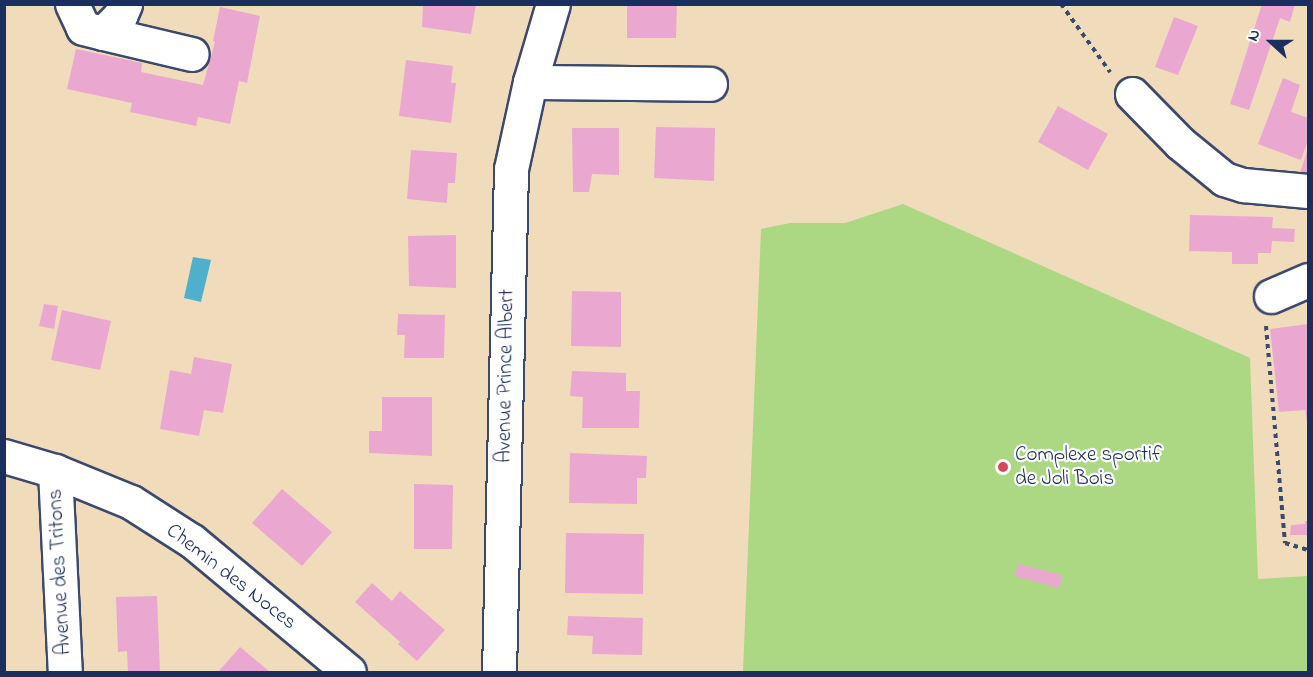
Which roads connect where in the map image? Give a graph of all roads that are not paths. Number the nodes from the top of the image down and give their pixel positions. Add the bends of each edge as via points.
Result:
1 (72, 4) edge
2 (125, 4) edge
3 (553, 4) edge
4 (103, 33) junction
5 (192, 54) dead end
6 (530, 82) junction
7 (710, 84) dead end
8 (1131, 94) road end
9 (1308, 191) edge
10 (1308, 280) edge
11 (1271, 296) road end
12 (4, 456) edge
13 (55, 471) junction
14 (65, 672) edge
15 (349, 672) edge
16 (499, 672) edge

1 - 4 street via 83,28
2 - 4 street via 120,16
3 - 6 street, Avenue Prince Albert
4 - 5 street
6 - 7 street
6 - 16 street, Avenue Prince Albert via 511,169
8 - 9 street via 1224,179 1243,185
10 - 11 street
12 - 13 street, Chemin des Noces
13 - 14 street, Avenue des Tritons
13 - 15 street, Chemin des Noces via 131,502 192,541

